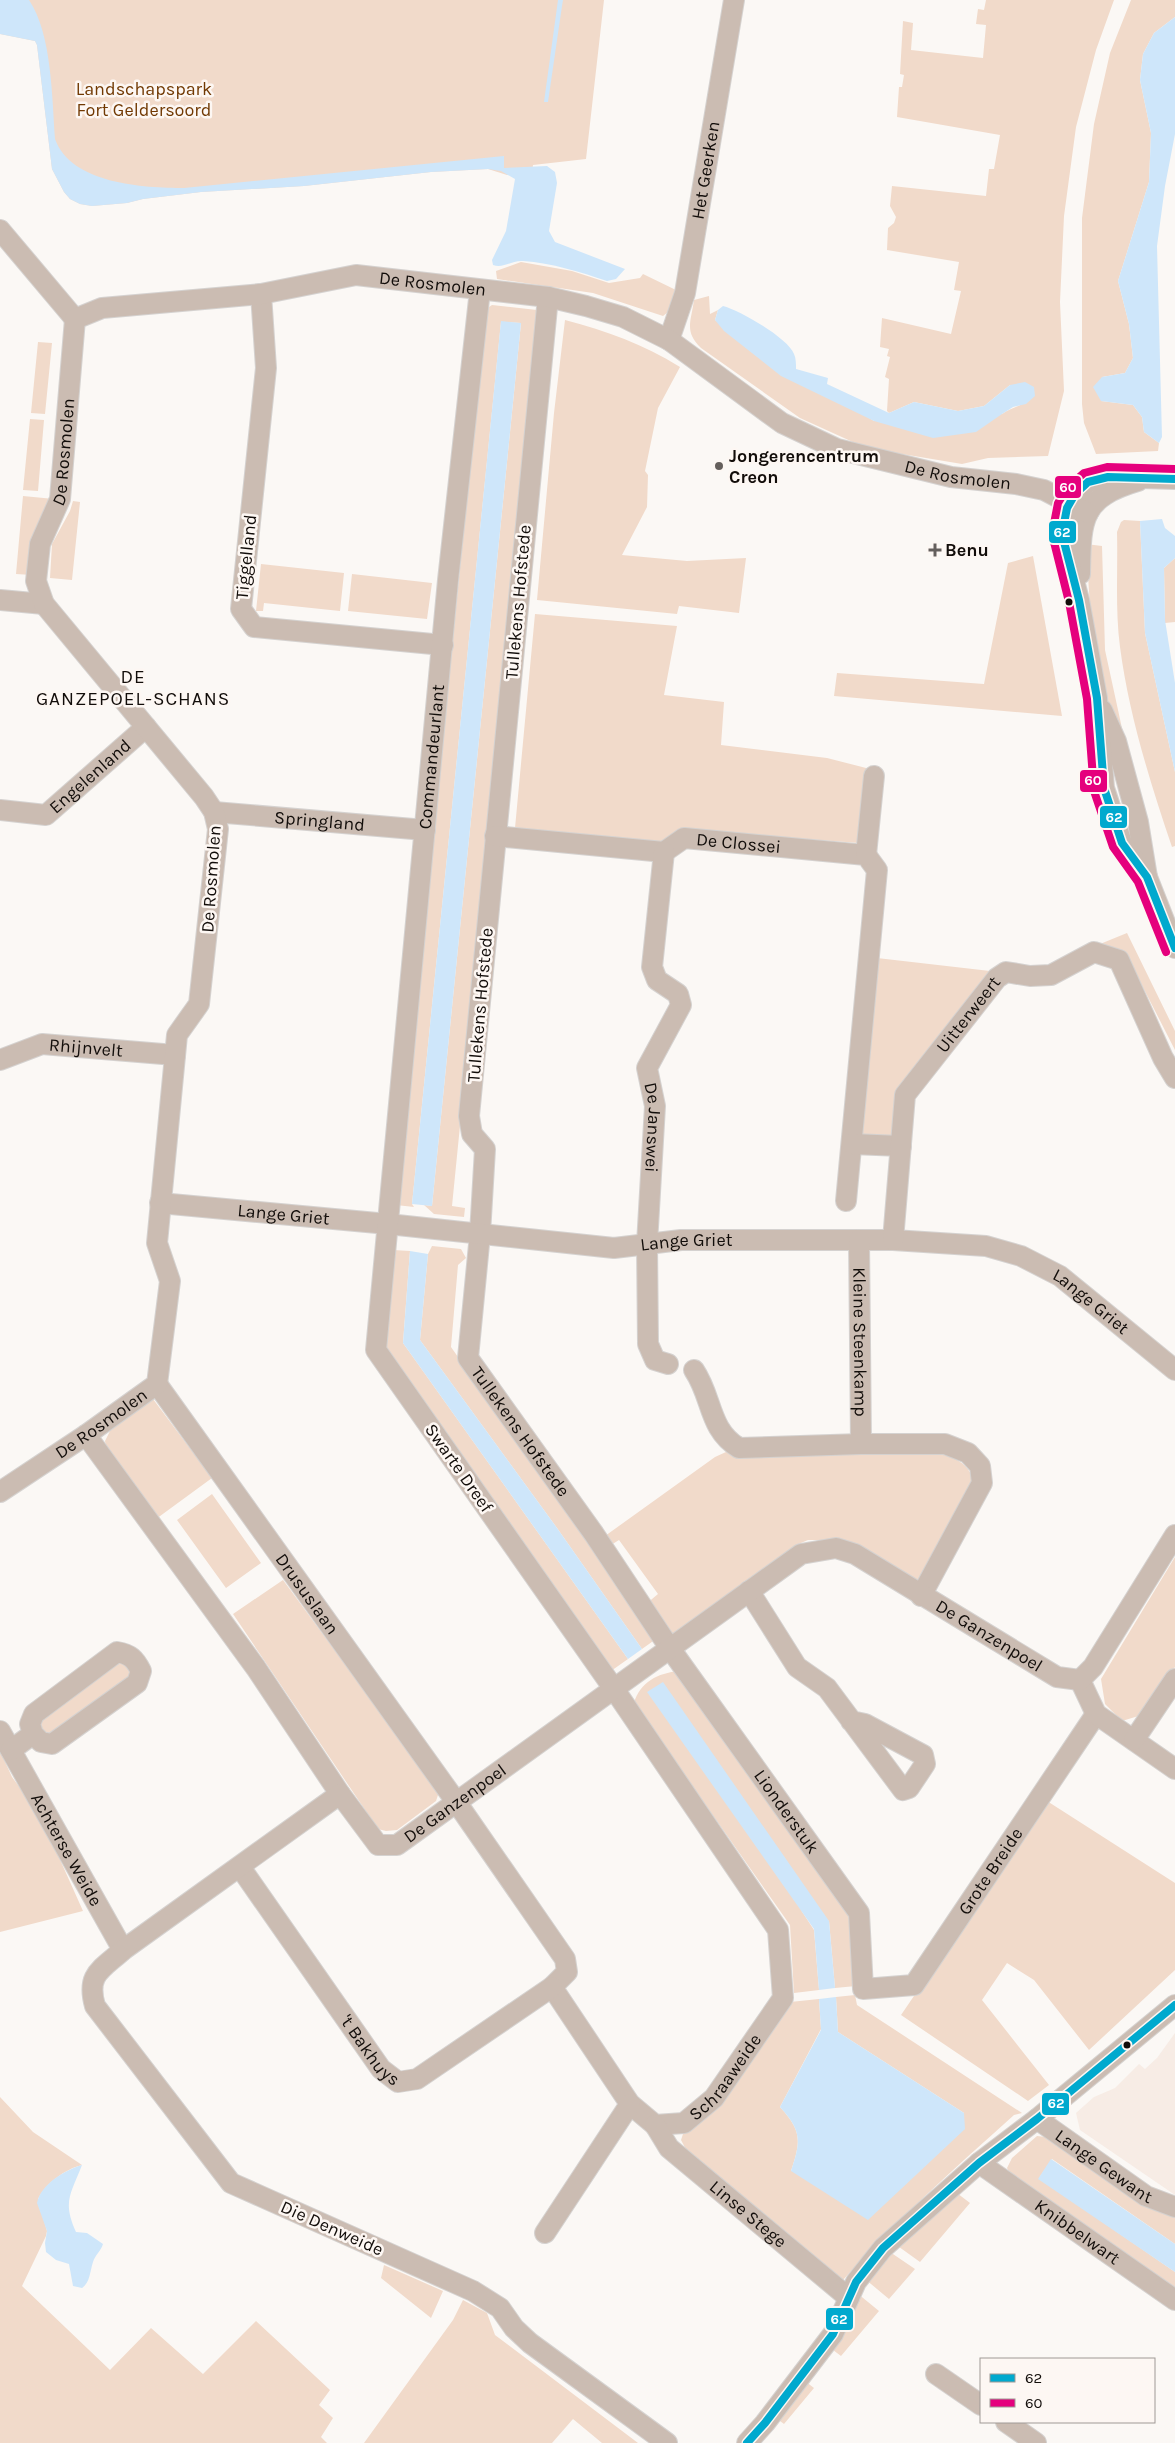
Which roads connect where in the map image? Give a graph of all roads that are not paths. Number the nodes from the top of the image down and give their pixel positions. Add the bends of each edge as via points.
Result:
1 (734, 0) edge
2 (0, 230) edge
3 (480, 290) junction
4 (261, 294) junction
5 (548, 297) junction
6 (74, 319) junction
7 (669, 340) junction
8 (1143, 479) junction
9 (1175, 479) edge
10 (1070, 502) junction
11 (1088, 513) junction
12 (0, 600) edge
13 (1079, 600) junction
14 (44, 604) junction
15 (442, 645) junction
16 (146, 727) junction
17 (874, 776) dead end
18 (0, 810) edge
19 (214, 812) junction
20 (425, 830) junction
21 (495, 836) junction
22 (664, 852) junction
23 (866, 856) junction
24 (1175, 948) edge
25 (175, 1056) junction
26 (0, 1060) edge
27 (1175, 1078) edge
28 (852, 1144) junction
29 (901, 1146) junction
30 (846, 1201) dead end
31 (160, 1204) junction
32 (388, 1224) junction
33 (480, 1234) junction
34 (859, 1240) junction
35 (893, 1240) junction
36 (647, 1244) junction
37 (668, 1364) dead end
38 (694, 1370) dead end
39 (1175, 1370) edge
40 (157, 1384) junction
41 (86, 1435) junction
42 (861, 1444) junction
43 (0, 1492) edge
44 (1175, 1535) edge
45 (748, 1591) junction
46 (921, 1596) junction
47 (669, 1647) junction
48 (1175, 1679) edge
49 (1080, 1680) junction
50 (614, 1689) junction
51 (1096, 1714) junction
52 (851, 1721) dead end
53 (0, 1731) edge
54 (33, 1734) junction
55 (1134, 1740) junction
56 (11, 1750) junction
57 (1175, 1768) edge
58 (340, 1794) junction
59 (457, 1803) junction
60 (240, 1867) junction
61 (123, 1950) junction
62 (552, 1987) junction
63 (863, 1990) joint
64 (1175, 2005) edge
65 (630, 2104) junction
66 (1037, 2119) junction
67 (656, 2125) junction
68 (979, 2163) junction
69 (1175, 2208) edge
70 (545, 2233) dead end
71 (849, 2298) junction
72 (1175, 2300) edge
73 (936, 2374) dead end
74 (980, 2404) edge
75 (1007, 2423) edge
76 (667, 2443) edge
77 (747, 2443) edge
78 (1036, 2443) edge

1 - 7 street, Het Geerken via 685,292
2 - 6 street
3 - 4 street, De Rosmolen via 356,275
3 - 5 street, De Rosmolen
3 - 15 street, Commandeurlant
4 - 6 street, De Rosmolen via 102,308
4 - 15 street, Tiggelland via 266,368 241,609 254,627
5 - 7 street, De Rosmolen via 623,317
5 - 21 street, Tullekens Hofstede
6 - 14 street, De Rosmolen via 60,499 40,544 36,581
7 - 10 street, De Rosmolen via 782,423 837,449 951,477 1032,487
8 - 9 street
8 - 10 street via 1097,478 1082,487
8 - 11 street via 1101,496
10 - 11 street, De Rosmolen
10 - 13 street via 1064,514 1062,534
11 - 13 street via 1080,536
12 - 14 street
13 - 24 street via 1097,698 1116,741 1138,822 1147,877
14 - 16 street, De Rosmolen
15 - 20 street, Commandeurlant
16 - 18 street, Engelenland via 46,814
16 - 19 street, De Rosmolen
17 - 23 street
19 - 20 street, Springland
19 - 25 street, De Rosmolen via 218,829 199,1004 177,1035
20 - 32 street, Commandeurlant
21 - 22 street
21 - 33 street, Tullekens Hofstede via 469,1116 472,1134 485,1149
22 - 23 street, De Clossei via 684,838
22 - 36 street, De Janswei via 652,967 657,980 678,994 681,1005 647,1068 656,1106
23 - 28 street via 877,870
25 - 26 street, Rhijnvelt via 42,1044
25 - 31 street, De Rosmolen
27 - 29 street, Uitterweert via 1119,960 1094,952 1051,975 1006,972 997,978 905,1095
28 - 29 street
28 - 30 street
29 - 35 street, Uitterweert
31 - 32 street, Lange Griet
31 - 40 street, De Rosmolen via 157,1243 170,1281
32 - 33 street, Lange Griet
32 - 50 street, Swarte Dreef via 376,1350
33 - 36 street, Lange Griet via 614,1248
33 - 47 street, Tullekens Hofstede via 468,1358 594,1534
34 - 35 street, Lange Griet
34 - 36 street, Lange Griet via 681,1240
34 - 42 street, Kleine Steenkamp
35 - 39 street, Lange Griet via 986,1246 1021,1256 1060,1276
36 - 37 street via 648,1344 656,1360
38 - 42 street via 703,1383 723,1436 752,1454
40 - 41 street, De Rosmolen
40 - 59 street, Drususlaan
41 - 43 street, De Rosmolen
41 - 58 street via 256,1668
42 - 46 street via 945,1444 968,1453 980,1466 982,1482
44 - 49 street via 1094,1667
45 - 46 street, De Ganzenpoel via 802,1554 836,1548 855,1554
45 - 47 street, De Ganzenpoel
45 - 52 street via 797,1667 827,1688
46 - 49 street, De Ganzenpoel via 1057,1676
47 - 50 street, De Ganzenpoel
47 - 63 street, Lionderstuk via 859,1913
48 - 55 street
49 - 51 street
50 - 59 street, De Ganzenpoel
50 - 67 street, Schraaweide via 778,1930 783,1998 714,2098 684,2123
51 - 55 street
51 - 63 street, Grote Breide via 914,1985
53 - 56 street, Achterse Weide
54 - 54 street via 30,1724 34,1714 117,1652 128,1654 136,1661 141,1671 137,1683 52,1744 41,1742
54 - 56 street
55 - 57 street
56 - 61 street, Achterse Weide
58 - 59 street, De Ganzenpoel via 378,1845 397,1845
58 - 60 street
59 - 62 street via 565,1959 567,1972
60 - 61 street
60 - 62 street, 't Bakhuys via 381,2069 398,2082 417,2079
61 - 76 street, Die Denweide via 95,1975 90,1989 95,2006 231,2183 473,2291 500,2308 530,2344
62 - 65 street
64 - 66 street
65 - 67 street
65 - 70 street
66 - 68 street
66 - 69 street, Lange Gewant via 1146,2196
67 - 71 street, Linse Stege via 669,2148
68 - 71 street via 883,2248 856,2282
68 - 72 street, Knibbelwart
71 - 77 street via 833,2334 766,2423
73 - 74 street
75 - 78 street

